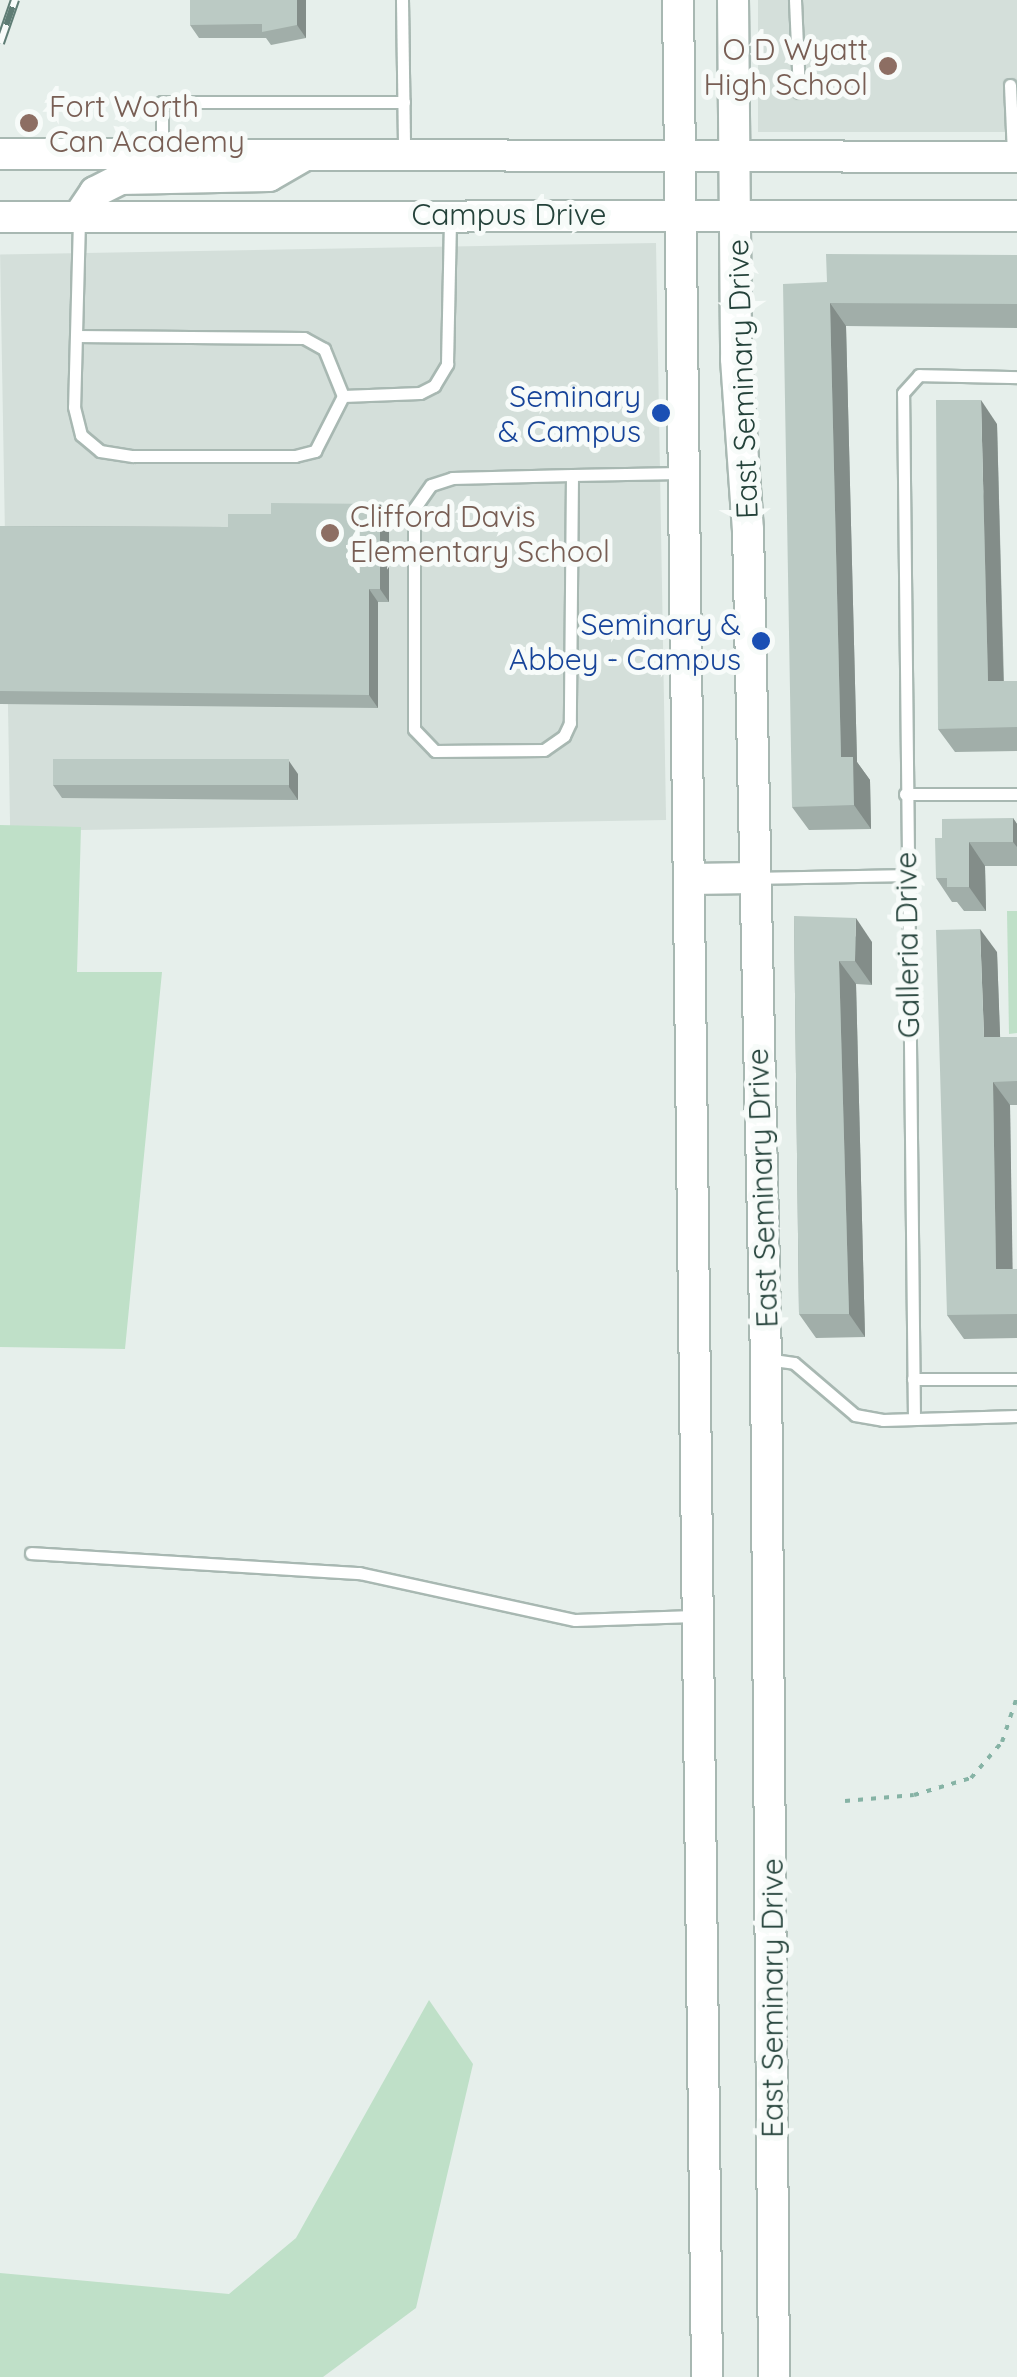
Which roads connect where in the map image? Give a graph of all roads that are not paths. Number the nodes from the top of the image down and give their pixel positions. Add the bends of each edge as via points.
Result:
1 (402, 0) edge
2 (678, 0) edge
3 (734, 0) edge
4 (795, 0) edge
5 (1010, 85) dead end
6 (799, 92) dead end
7 (404, 102) junction
8 (0, 154) edge
9 (162, 155) junction
10 (306, 155) junction
11 (404, 155) junction
12 (680, 156) junction
13 (735, 156) junction
14 (1015, 156) edge
15 (681, 213) junction
16 (736, 213) junction
17 (450, 214) junction
18 (79, 216) junction
19 (1017, 216) edge
20 (0, 217) edge
21 (76, 336) junction
22 (1017, 377) edge
23 (343, 396) junction
24 (684, 473) junction
25 (572, 475) junction
26 (906, 794) junction
27 (1017, 794) edge
28 (906, 876) junction
29 (753, 878) junction
30 (690, 879) junction
31 (766, 1359) junction
32 (1017, 1378) edge
33 (913, 1379) junction
34 (1017, 1416) edge
35 (914, 1419) junction
36 (31, 1553) dead end
37 (698, 1616) junction
38 (707, 2377) edge
39 (774, 2377) edge

1 - 7 lane
2 - 12 main road, East Seminary Drive
3 - 13 main road, East Seminary Drive
4 - 6 lane
5 - 14 lane
7 - 9 lane via 162,102
7 - 11 lane
8 - 9 main road, Campus Drive
9 - 10 main road, Campus Drive
10 - 11 main road, Campus Drive
10 - 18 main road via 269,176 120,179 95,192
11 - 12 main road, Campus Drive
12 - 13 main road, Campus Drive
12 - 15 main road, East Seminary Drive
13 - 14 main road, Campus Drive
13 - 16 main road, East Seminary Drive
15 - 16 main road, Campus Drive
15 - 17 main road, Campus Drive
15 - 24 main road, East Seminary Drive
16 - 19 main road, Campus Drive
16 - 29 main road, East Seminary Drive
17 - 18 main road, Campus Drive
17 - 23 lane via 447,364 434,386 420,393
18 - 20 main road, Campus Drive
18 - 21 lane
21 - 23 lane via 304,338 324,349
21 - 23 lane via 74,407 81,436 100,451 295,456 315,451
22 - 26 lane, Galleria Drive via 959,371 919,375 906,384 900,470
24 - 25 lane
24 - 30 main road, East Seminary Drive
25 - 25 lane via 452,478 431,485 414,509 414,729 435,751 544,750 564,736 570,723
26 - 27 lane
26 - 28 lane, Galleria Drive
28 - 29 lane
28 - 33 lane, Galleria Drive
29 - 30 main road
29 - 31 main road, East Seminary Drive
30 - 37 main road, East Seminary Drive
31 - 35 lane via 794,1363 855,1414
31 - 39 main road, East Seminary Drive
32 - 33 lane
33 - 35 lane, Galleria Drive
34 - 35 lane
36 - 37 lane via 359,1573 575,1620
37 - 38 main road, East Seminary Drive

